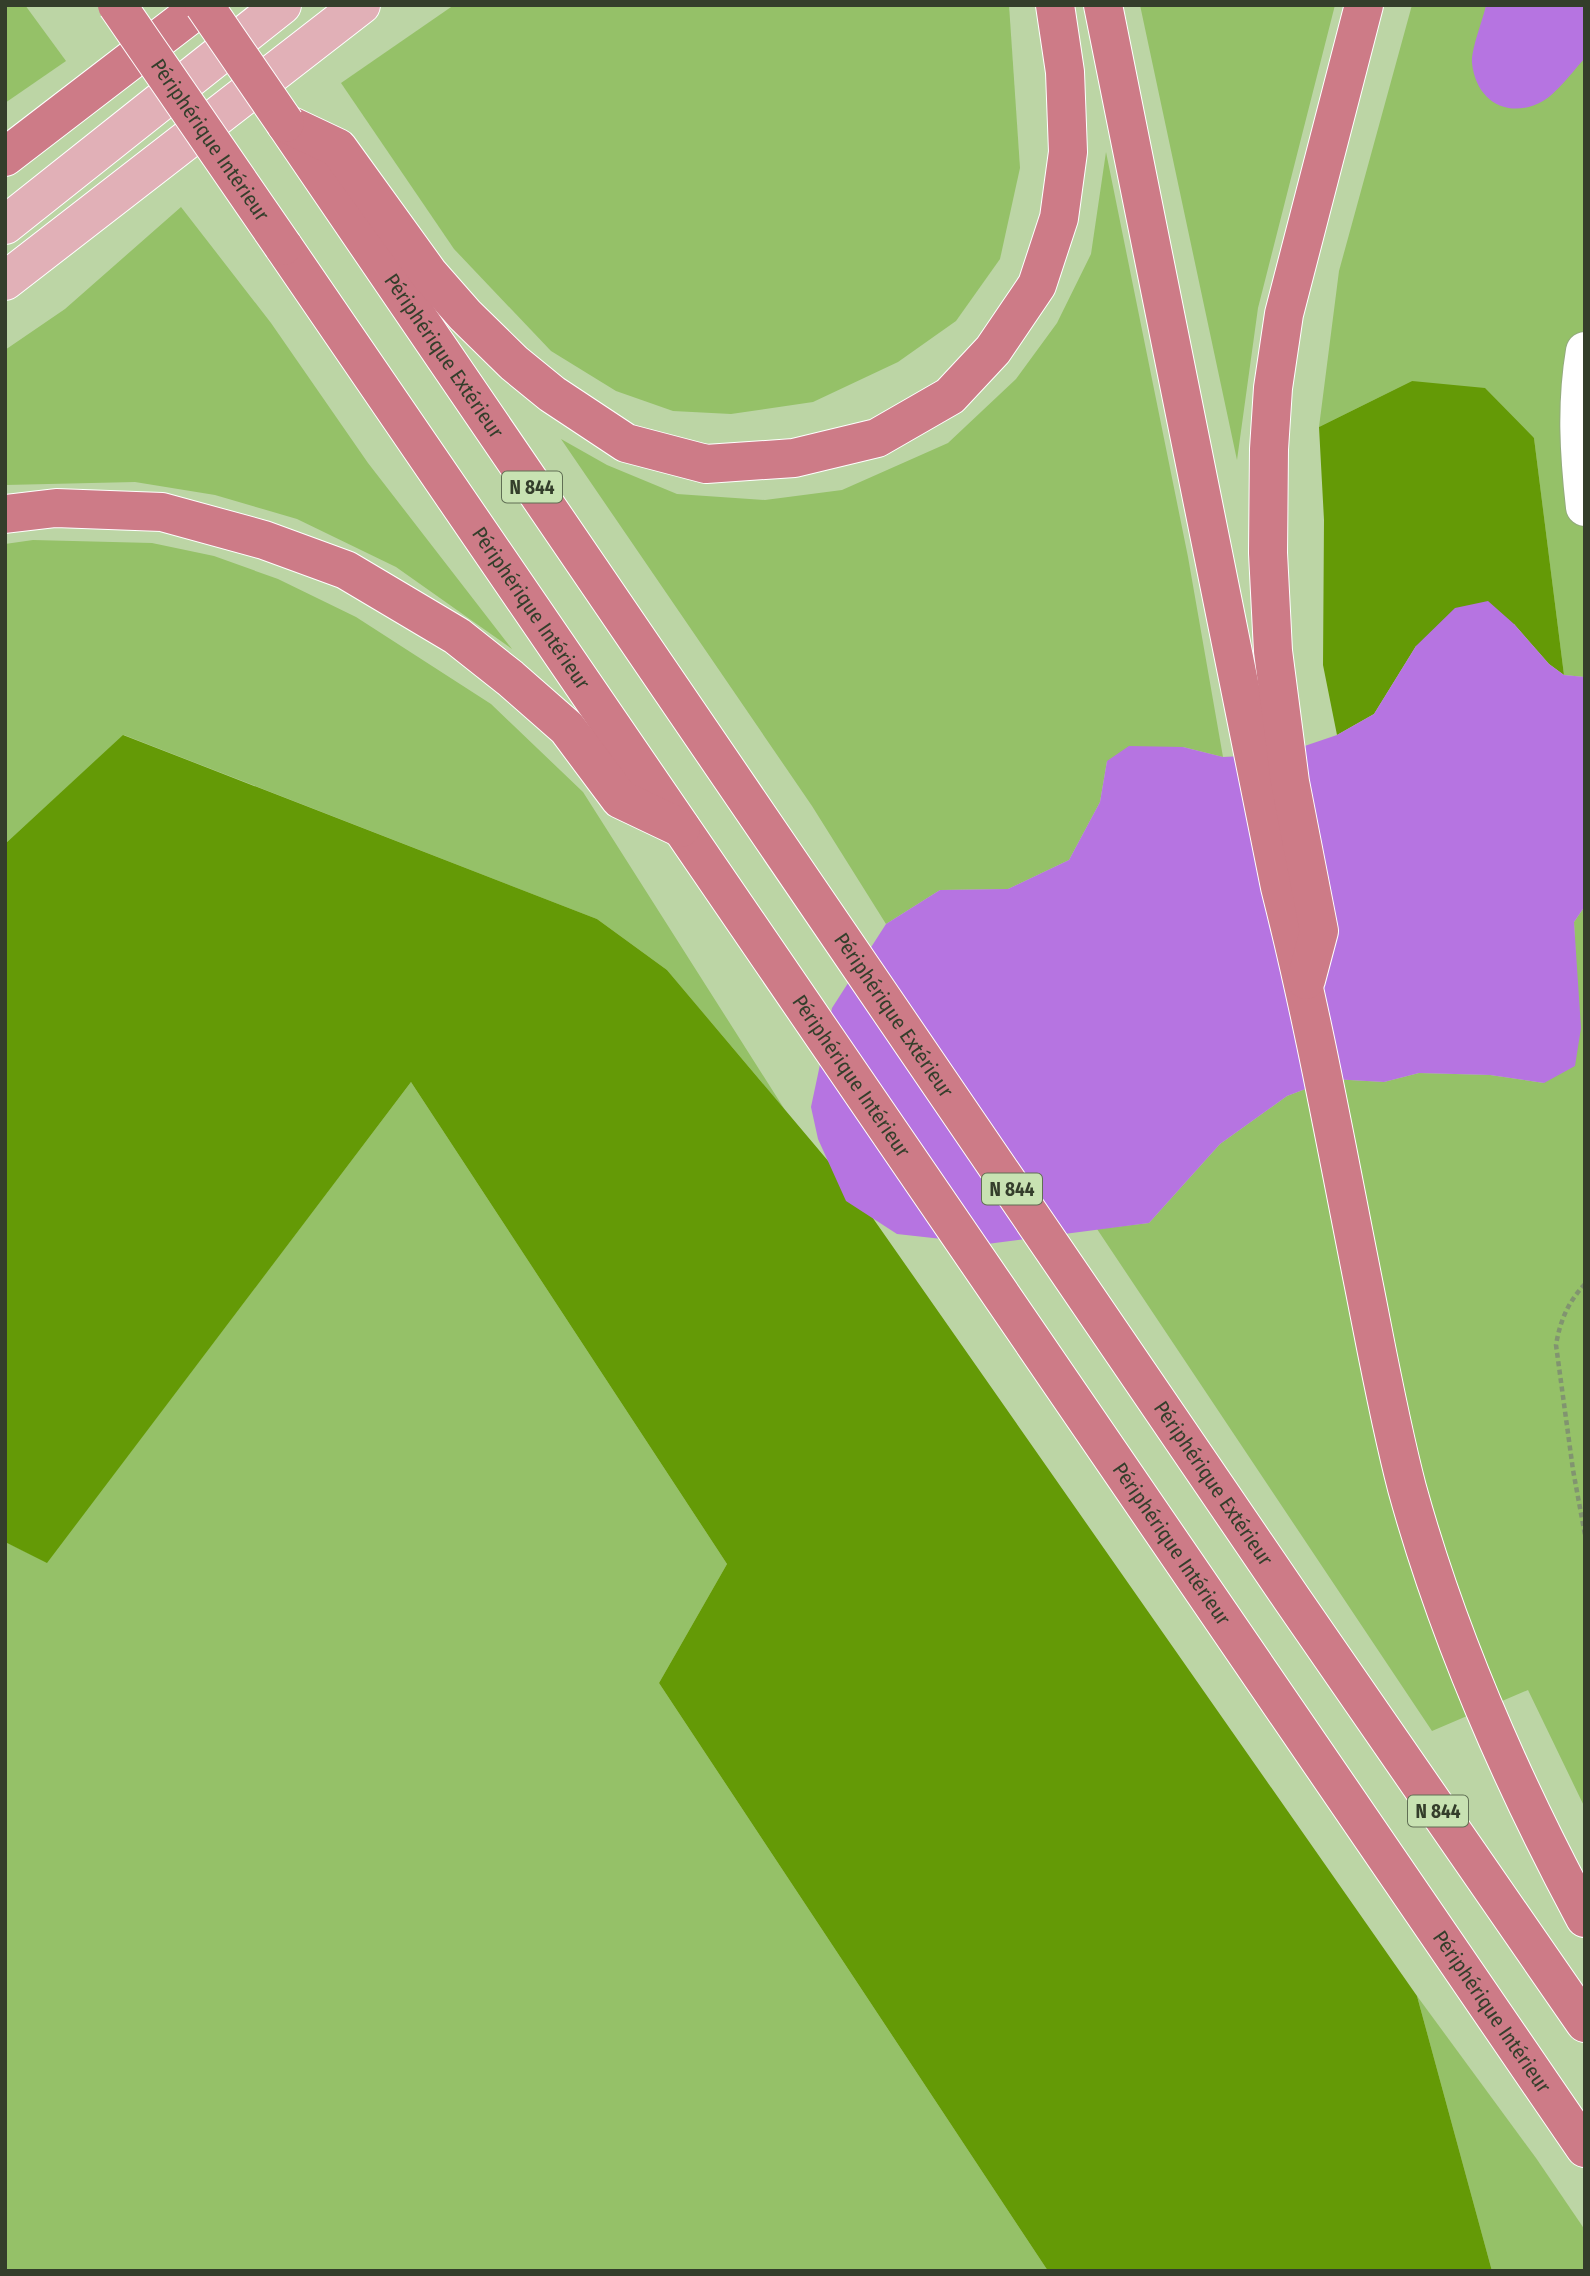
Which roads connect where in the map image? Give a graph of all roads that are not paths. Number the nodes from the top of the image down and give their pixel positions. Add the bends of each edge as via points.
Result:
1 (117, 5) edge
2 (204, 5) edge
3 (282, 5) edge
4 (360, 5) edge
5 (1055, 5) edge
6 (1103, 5) edge
7 (1364, 5) edge
8 (285, 124) junction
9 (5, 157) edge
10 (5, 225) edge
11 (5, 281) edge
12 (1585, 351) edge
13 (1585, 507) edge
14 (5, 514) edge
15 (681, 828) junction
16 (1305, 986) junction
17 (1585, 1919) edge
18 (1585, 2023) edge
19 (1585, 2148) edge

1 - 15 highway, Périphérique Intérieur, bridge
2 - 8 highway, Périphérique Extérieur / N 844, bridge
2 - 9 highway
3 - 10 main road
4 - 11 main road
5 - 8 highway via 1065,72 1068,152 1059,218 1037,285 993,350 950,396 877,438 794,458 706,464 626,443 552,394 465,315 429,274 338,148
6 - 16 highway via 1280,887
7 - 16 highway via 1287,302 1269,449 1273,651 1290,782 1319,931
8 - 18 highway, Périphérique Extérieur / N 844
12 - 13 street via 1578,404
14 - 15 highway via 56,508 162,512 264,540 346,570 457,635 567,729 620,799
15 - 19 highway, Périphérique Intérieur
16 - 17 highway via 1389,1412 1415,1514 1456,1638 1493,1730

